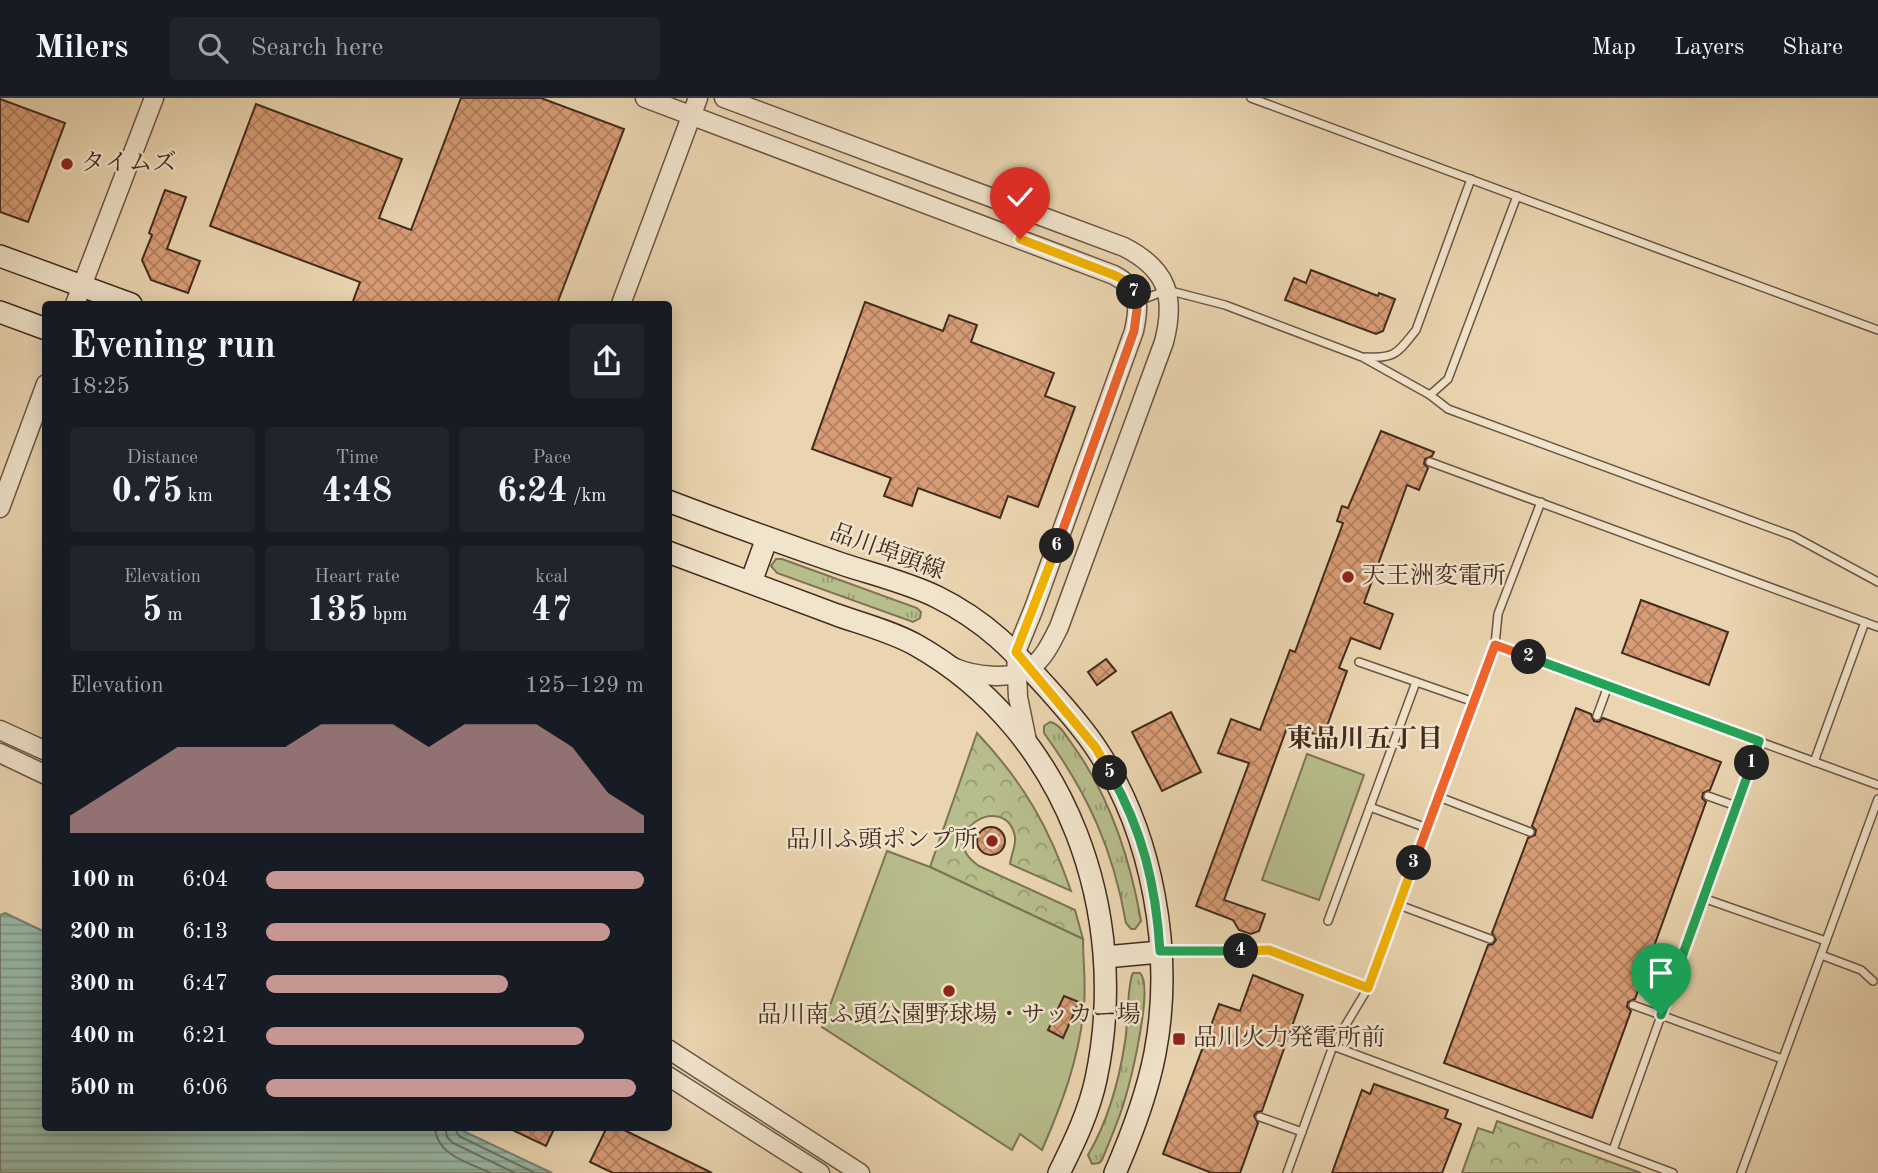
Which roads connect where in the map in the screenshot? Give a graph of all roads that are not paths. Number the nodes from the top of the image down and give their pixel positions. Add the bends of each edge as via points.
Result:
1 (153, 98) edge
2 (645, 98) edge
3 (724, 98) edge
4 (1251, 98) edge
5 (695, 106) edge
6 (1471, 179) junction
7 (1517, 196) junction
8 (0, 256) edge
9 (1167, 290) junction
10 (78, 295) edge
11 (113, 301) edge
12 (622, 301) edge
13 (1138, 302) junction
14 (0, 312) edge
15 (42, 328) edge
16 (1878, 330) edge
17 (1362, 357) junction
18 (42, 395) edge
19 (1430, 395) junction
20 (1430, 462) dead end
21 (672, 502) edge
22 (1541, 502) junction
23 (0, 508) edge
24 (767, 538) junction
25 (672, 553) edge
26 (751, 582) junction
27 (1878, 582) edge
28 (1865, 622) junction
29 (1878, 626) edge
30 (1495, 645) junction
31 (1359, 662) dead end
32 (942, 663) junction
33 (1021, 664) junction
34 (1416, 682) junction
35 (1608, 686) junction
36 (1474, 702) junction
37 (1597, 716) dead end
38 (0, 730) edge
39 (1027, 741) junction
40 (1759, 741) junction
41 (42, 749) edge
42 (0, 754) edge
43 (1814, 762) junction
44 (42, 773) edge
45 (1878, 785) edge
46 (1708, 796) dead end
47 (1439, 797) junction
48 (1878, 799) edge
49 (1737, 806) junction
50 (1370, 807) junction
51 (1427, 828) junction
52 (1530, 832) dead end
53 (1703, 898) junction
54 (1399, 905) junction
55 (1328, 921) dead end
56 (1490, 939) dead end
57 (1826, 942) junction
58 (1160, 951) junction
59 (1821, 955) junction
60 (1105, 957) junction
61 (1873, 981) dead end
62 (1368, 988) junction
63 (1633, 1004) dead end
64 (1661, 1015) junction
65 (1333, 1046) junction
66 (672, 1052) edge
67 (1782, 1059) junction
68 (672, 1079) edge
69 (1260, 1116) dead end
70 (1302, 1132) junction
71 (1613, 1150) junction
72 (820, 1173) edge
73 (860, 1173) edge
74 (1059, 1173) edge
75 (1115, 1173) edge
76 (1287, 1173) edge
77 (1673, 1173) edge
78 (1741, 1173) edge

1 - 10 street
2 - 5 street
3 - 9 street via 1124,247 1152,266
4 - 6 lane
5 - 12 street
5 - 13 street via 1114,275 1133,290
6 - 7 lane
6 - 17 lane via 1416,330 1387,358
7 - 16 lane
7 - 19 lane via 1448,379
8 - 10 main road
9 - 13 lane
9 - 17 lane via 1225,305
9 - 33 street via 1170,321 1157,363 1059,627 1049,647
10 - 11 main road
13 - 33 street via 1132,339 1034,608
14 - 15 main road
17 - 19 lane
18 - 23 street
19 - 27 lane via 1448,409 1793,536
20 - 22 lane
21 - 24 main road, 品川埠頭線
22 - 28 lane
22 - 30 lane via 1497,614
24 - 26 main road
24 - 33 main road, 品川埠頭線 via 936,596 990,629
25 - 26 main road
26 - 32 main road via 915,644
28 - 29 lane
28 - 43 lane
30 - 35 lane
30 - 36 lane
31 - 34 lane
32 - 33 street via 986,675
32 - 39 main road via 967,679
33 - 39 street via 1017,696
33 - 58 main road, 品川埠頭線 via 1096,748 1116,784 1147,860 1157,904
34 - 36 lane
34 - 50 lane
35 - 37 lane
35 - 40 lane
36 - 47 lane
38 - 41 street
39 - 60 main road via 1054,782 1083,845 1096,892
40 - 43 lane
40 - 49 lane
42 - 44 street
43 - 45 lane
46 - 49 lane
47 - 51 lane
47 - 52 lane
48 - 57 lane
49 - 53 lane
50 - 51 lane
50 - 55 lane
51 - 54 lane
53 - 57 lane
53 - 64 lane
54 - 56 lane
54 - 62 lane
57 - 59 lane
58 - 60 main road
58 - 62 lane via 1269,950
58 - 75 main road, 品川埠頭線 via 1155,1051 1145,1096
59 - 61 lane via 1861,970
59 - 67 lane
60 - 74 main road via 1106,999 1095,1082
62 - 65 lane
63 - 64 lane
64 - 67 lane
64 - 71 lane
65 - 70 lane
65 - 71 lane
66 - 73 street
67 - 78 lane
68 - 72 street
69 - 70 lane
70 - 76 lane
71 - 77 lane

